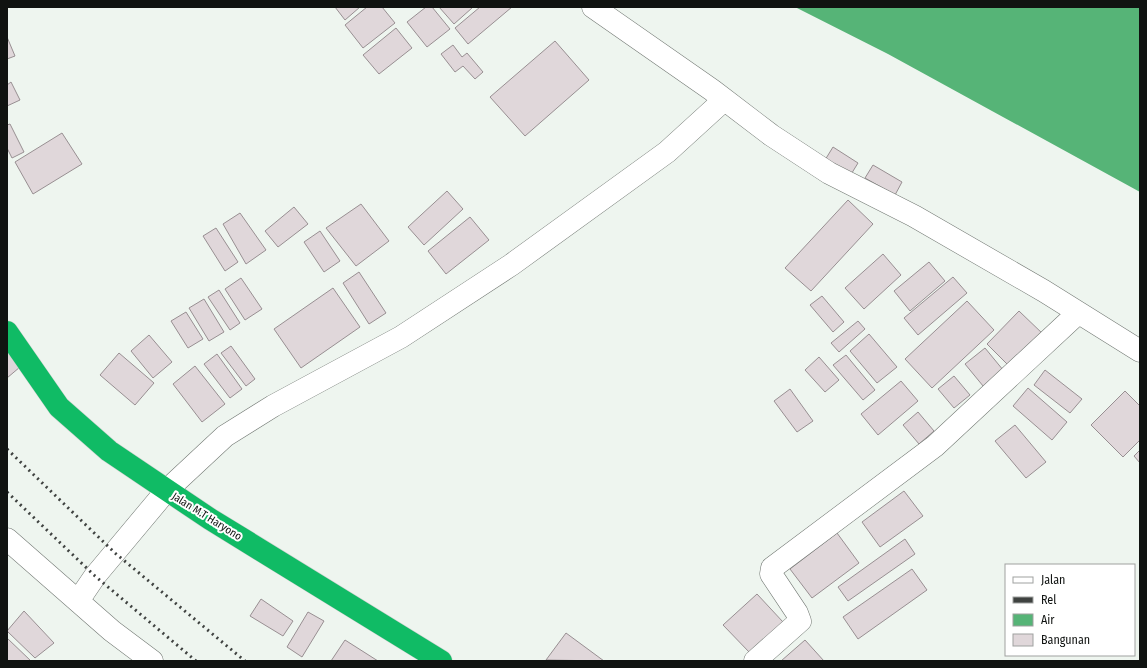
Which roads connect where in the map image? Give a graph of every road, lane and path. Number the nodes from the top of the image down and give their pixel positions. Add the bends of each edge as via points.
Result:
1 (593, 7) edge
2 (724, 100) junction
3 (1078, 313) junction
4 (7, 332) edge
5 (1140, 351) edge
6 (166, 491) junction
7 (7, 539) edge
8 (78, 601) junction
9 (152, 661) edge
10 (441, 661) edge
11 (755, 661) edge

1 - 2 street
2 - 3 street via 829,173 914,216
2 - 6 street via 667,152 511,266 401,337 273,406 225,436
3 - 5 street
3 - 11 street via 935,446 772,568 771,574 800,621
4 - 6 highway, Jalan M.T Haryono via 58,407 109,451
6 - 8 street via 95,576
6 - 10 highway, Jalan M.T Haryono
7 - 8 street
8 - 9 street

